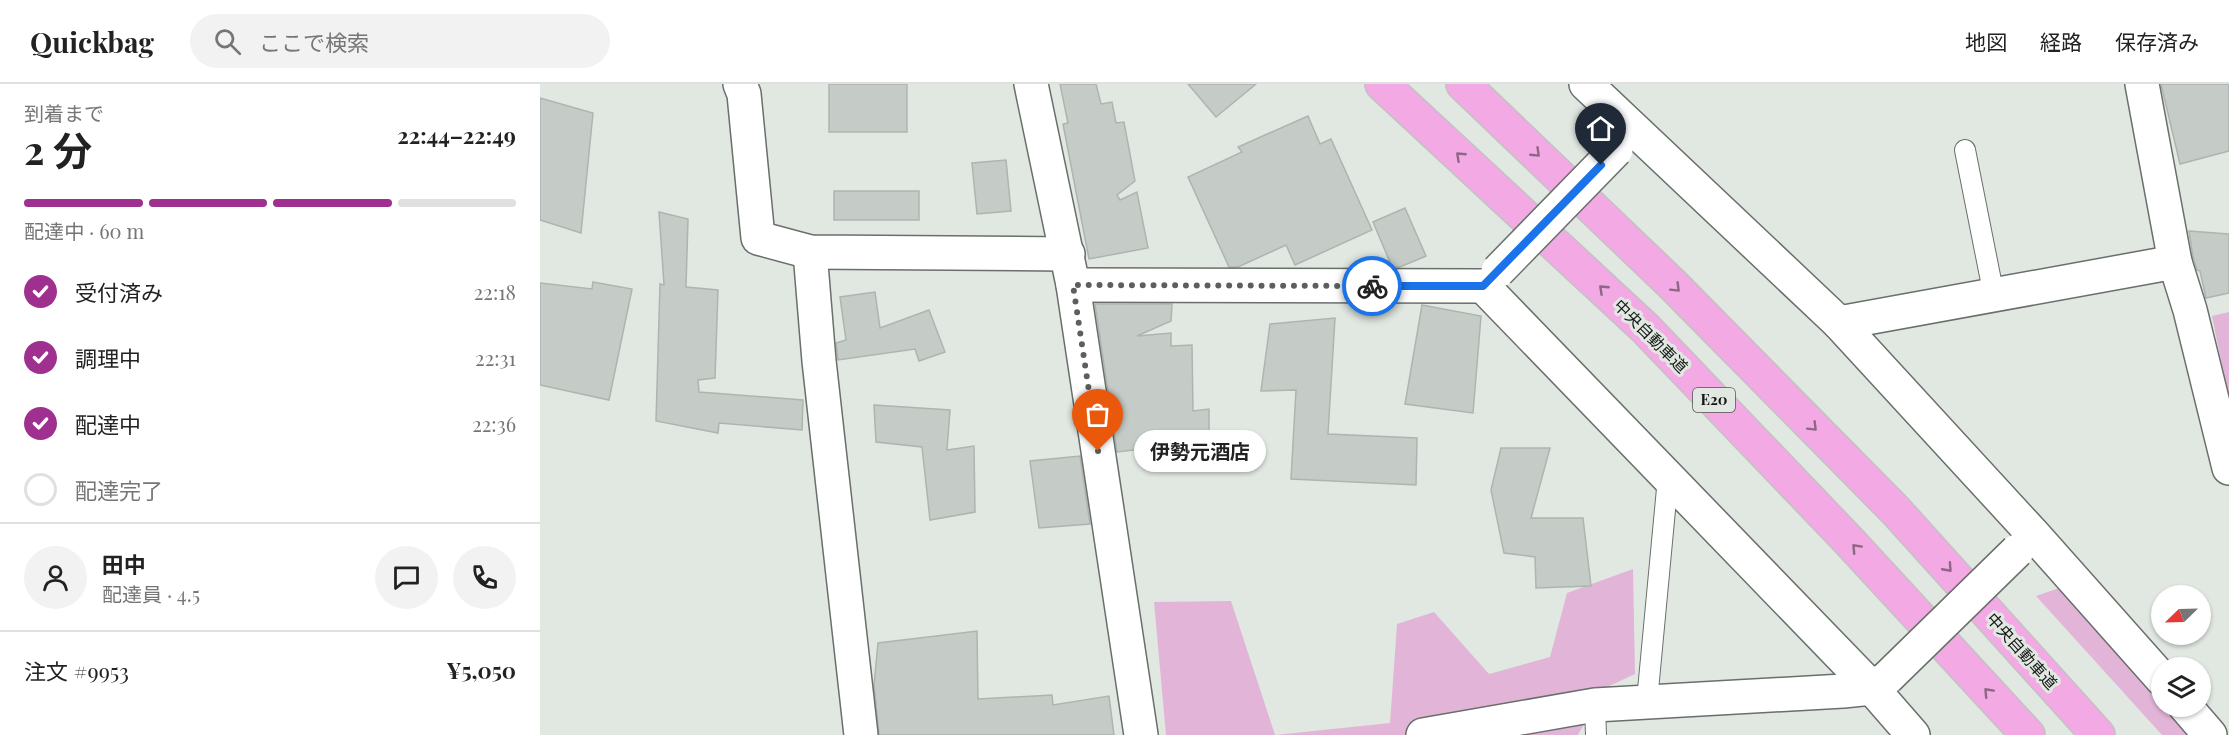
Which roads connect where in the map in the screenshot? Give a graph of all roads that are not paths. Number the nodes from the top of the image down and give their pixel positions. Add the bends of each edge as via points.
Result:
1 (740, 84) edge
2 (1031, 84) edge
3 (1382, 84) edge
4 (1463, 84) edge
5 (2142, 84) edge
6 (1599, 91) edge
7 (1626, 141) junction
8 (1965, 150) dead end
9 (810, 252) junction
10 (2175, 262) junction
11 (1070, 269) junction
12 (1491, 279) junction
13 (1994, 296) junction
14 (1839, 323) junction
15 (2229, 468) edge
16 (1668, 478) junction
17 (2025, 543) junction
18 (2151, 669) edge
19 (1879, 683) junction
20 (1647, 701) junction
21 (2194, 717) edge
22 (1595, 720) edge
23 (861, 735) edge
24 (1141, 735) edge
25 (1423, 735) edge
26 (1913, 735) edge
27 (2028, 735) edge
28 (2098, 735) edge
29 (2210, 735) edge

1 - 9 street via 758,238
2 - 11 street
27 -> 3 highway, 中央自動車道 / E20 via 1645,328
4 -> 28 highway, 中央自動車道 via 1671,284 1896,511
5 - 10 street
6 - 7 street
7 - 12 street, bridge
7 - 14 street
8 - 13 lane
9 - 11 street
9 - 23 street
10 - 13 street
10 - 15 street
11 - 12 street
11 - 24 street
12 - 16 street
13 - 14 street
14 - 17 street
16 - 19 street
16 - 20 lane
17 - 18 street
17 - 19 street, bridge
19 - 20 street via 1843,691
19 - 26 street
20 - 22 street
21 - 29 street
22 - 25 street

